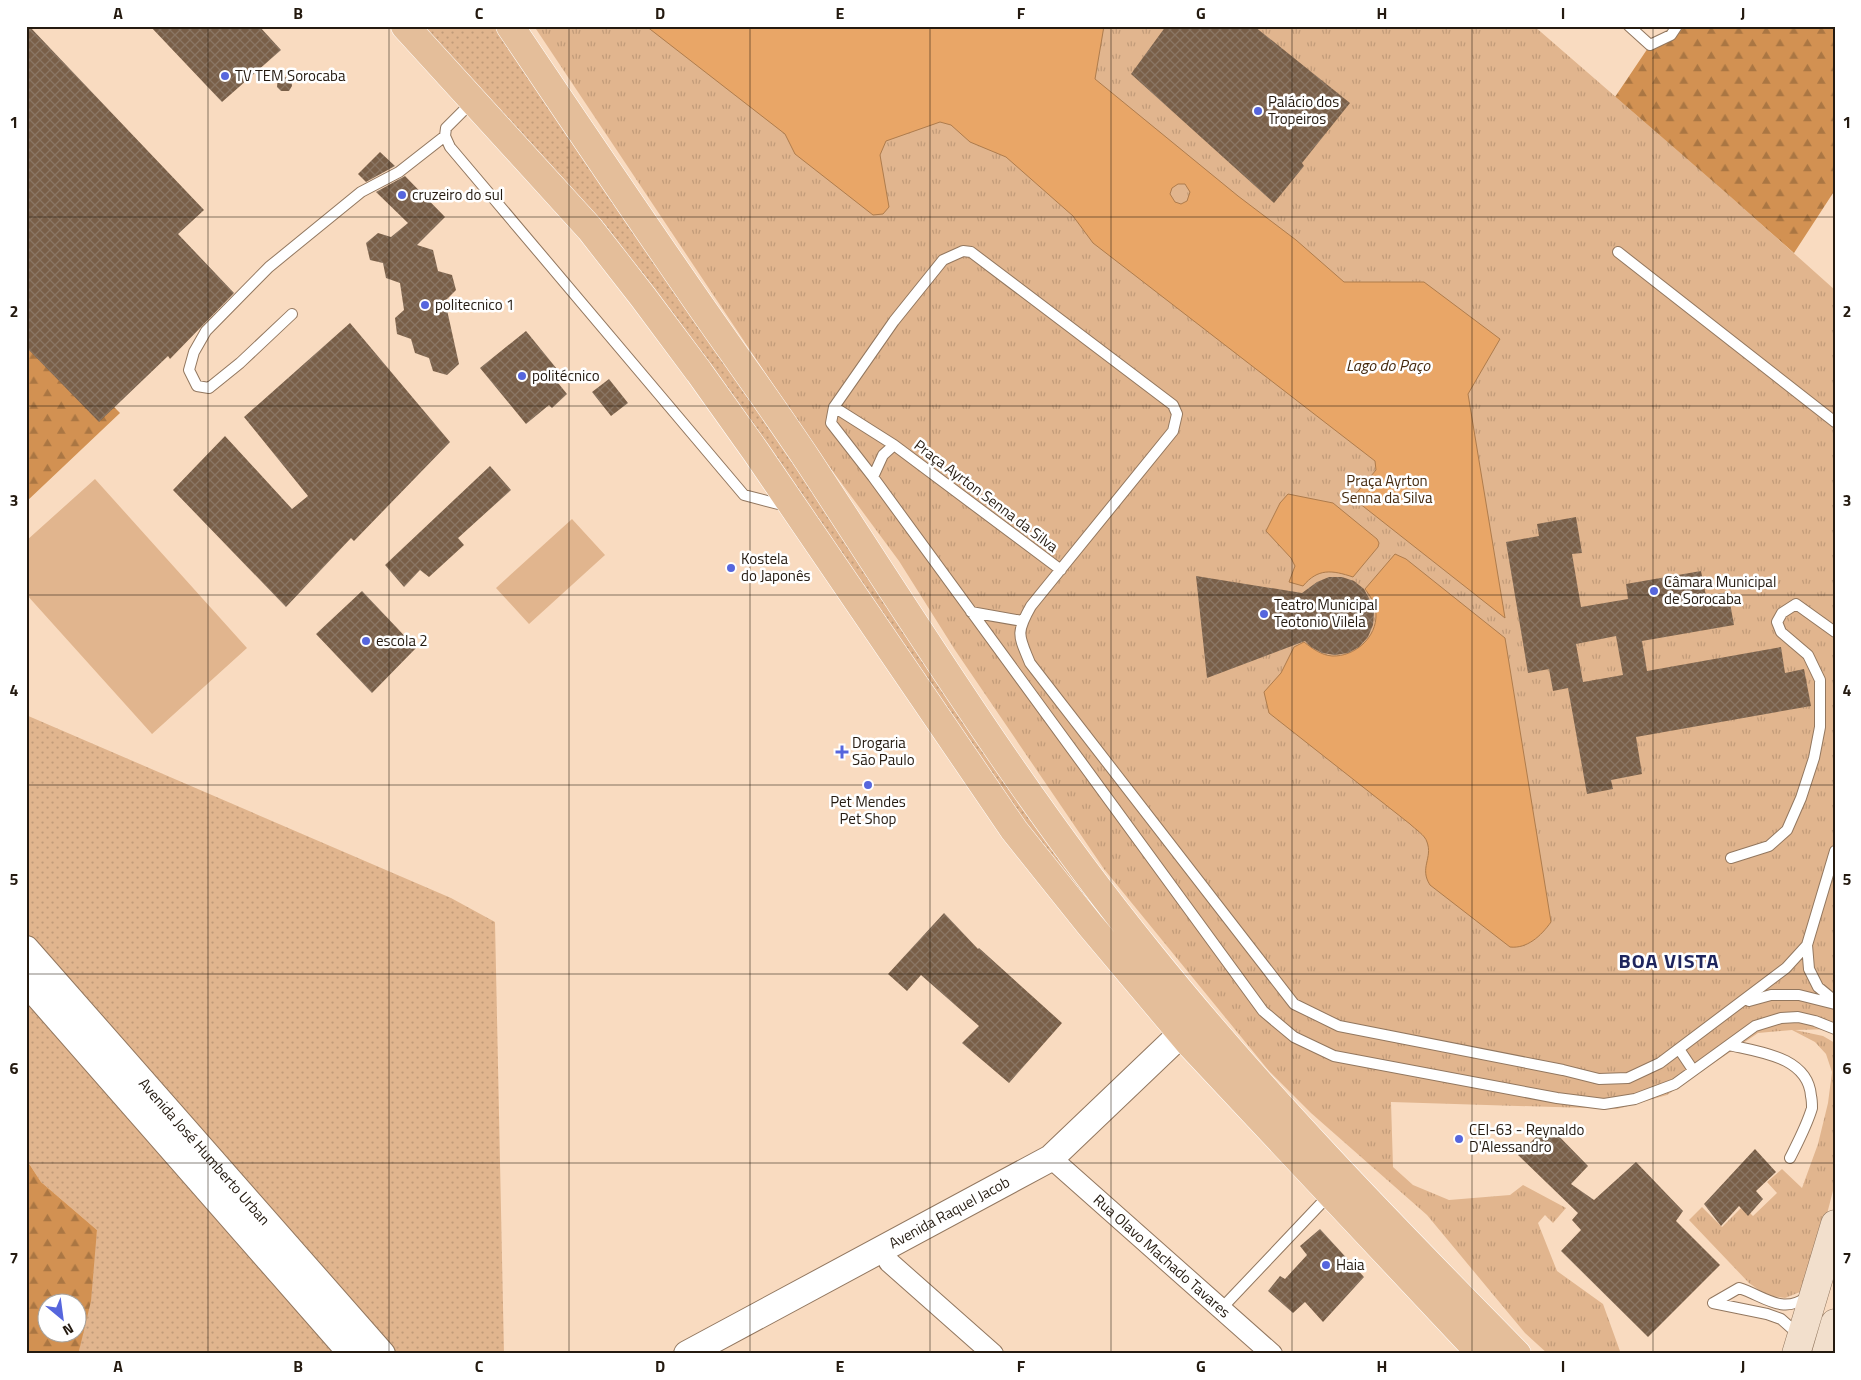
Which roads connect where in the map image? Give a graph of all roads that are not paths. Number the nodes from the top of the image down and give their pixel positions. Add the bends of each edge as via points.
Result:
1 (406, 26) edge
2 (510, 26) edge
3 (1628, 26) edge
4 (1677, 26) edge
5 (473, 102) junction
6 (445, 136) junction
7 (1618, 252) dead end
8 (292, 314) dead end
9 (834, 407) junction
10 (1835, 422) edge
11 (894, 445) junction
12 (872, 477) junction
13 (795, 508) junction
14 (1061, 570) junction
15 (971, 612) junction
16 (1022, 621) junction
17 (1835, 632) edge
18 (1835, 851) edge
19 (1731, 858) dead end
20 (1807, 945) junction
21 (26, 949) edge
22 (26, 982) edge
23 (1835, 1002) edge
24 (1741, 1003) junction
25 (1835, 1029) edge
26 (1186, 1039) junction
27 (1729, 1045) junction
28 (1679, 1049) junction
29 (1693, 1070) junction
30 (1790, 1158) dead end
31 (1057, 1163) junction
32 (1331, 1194) junction
33 (1835, 1224) edge
34 (890, 1262) junction
35 (1814, 1292) junction
36 (1221, 1309) junction
37 (1835, 1324) edge
38 (1799, 1345) edge
39 (352, 1354) edge
40 (382, 1354) edge
41 (687, 1354) edge
42 (716, 1354) edge
43 (993, 1354) edge
44 (1272, 1354) edge
45 (1481, 1354) edge
46 (1517, 1354) edge
47 (1826, 1354) edge

1 - 5 main road
2 - 46 main road via 792,436 960,694 1110,905 1280,1107
3 - 4 lane via 1650,46 1671,35
5 - 6 lane via 446,128
5 - 13 main road via 590,229 699,372
6 - 8 lane via 399,172 361,192 269,267 206,331 194,352 189,370 197,386 209,388
6 - 13 lane via 455,152 744,495
7 - 10 lane
9 - 11 lane, Praça Ayrton Senna da Silva
9 - 12 lane via 831,423
9 - 14 lane, Praça Ayrton Senna da Silva via 894,321 943,260 963,251 971,252 1173,405 1177,414 1173,431
11 - 12 lane, Praça Ayrton Senna da Silva via 883,456
11 - 14 lane, Praça Ayrton Senna da Silva
12 - 15 lane
13 - 26 main road via 1014,830
14 - 16 lane, Praça Ayrton Senna da Silva
15 - 16 lane
15 - 29 lane via 1263,1011 1294,1037 1334,1056 1604,1104 1635,1099 1675,1084
16 - 28 lane, Praça Ayrton Senna da Silva via 1019,636 1030,664 1294,1004 1339,1026 1600,1079 1628,1078 1660,1063
17 - 19 lane via 1796,604 1782,613 1778,622 1781,632 1808,655 1820,680 1820,727 1801,798 1787,830 1769,846
18 - 20 lane
20 - 23 lane via 1809,969 1818,987
20 - 24 lane via 1786,968
21 - 40 street, Avenida José Humberto Urban
22 - 39 street, Avenida José Humberto Urban
23 - 24 lane via 1799,995 1771,995
24 - 28 lane
25 - 27 lane via 1798,1017 1781,1018 1755,1026
26 - 31 street, Avenida Raquel Jacob
26 - 32 main road
27 - 29 lane
27 - 30 lane via 1791,1062 1811,1087 1812,1106
28 - 29 lane
31 - 34 street, Avenida Raquel Jacob
31 - 36 street, Rua Olavo Machado Tavares
31 - 41 street, Avenida Raquel Jacob
32 - 36 lane
32 - 45 main road
33 - 35 main road
34 - 42 street, Avenida Raquel Jacob
34 - 43 street
35 - 38 main road
35 - 38 lane via 1800,1302 1778,1305 1739,1288 1713,1303 1781,1319
36 - 44 street, Rua Olavo Machado Tavares
37 - 47 main road

